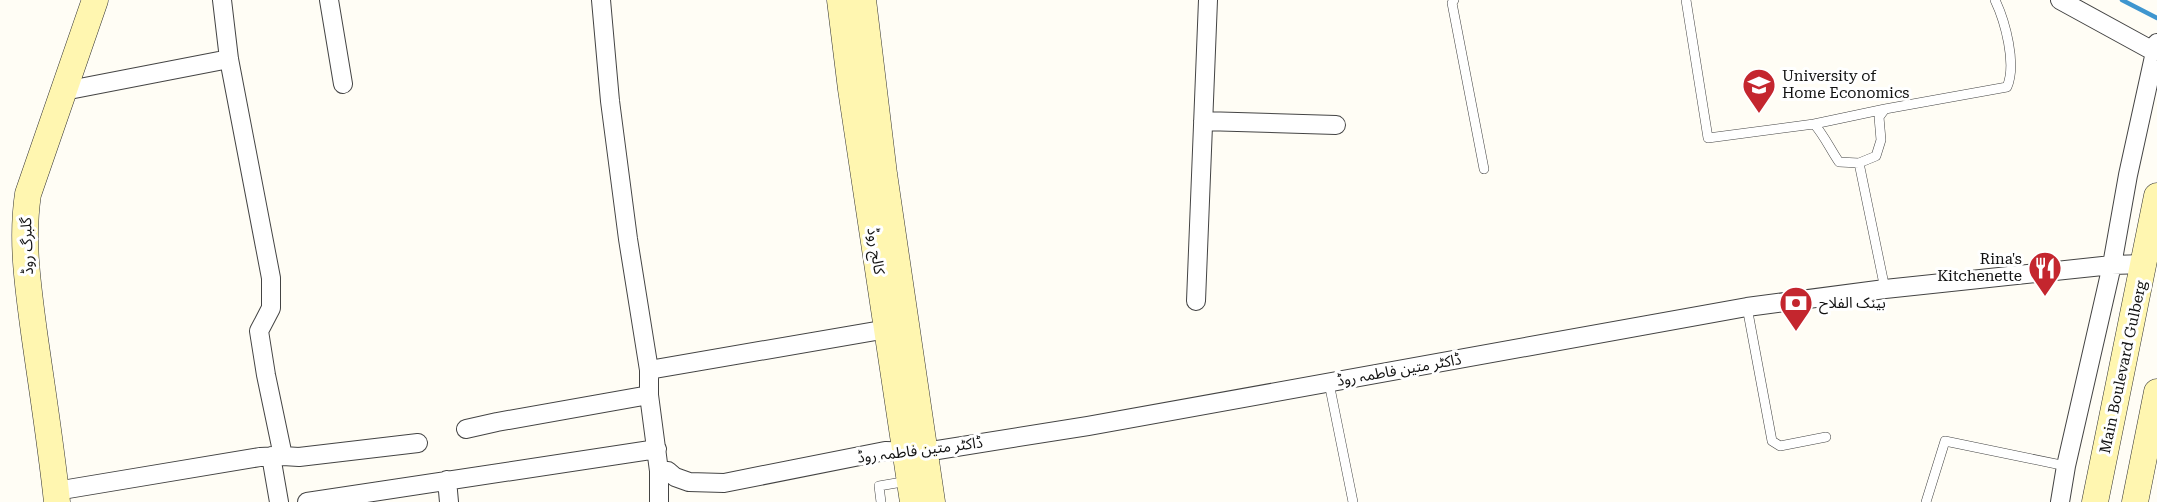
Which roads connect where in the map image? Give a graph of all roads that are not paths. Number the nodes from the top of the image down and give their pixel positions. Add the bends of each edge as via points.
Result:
1 (95, 0) edge
2 (222, 0) edge
3 (329, 0) edge
4 (601, 0) edge
5 (840, 0) edge
6 (863, 0) edge
7 (1208, 0) edge
8 (1454, 0) edge
9 (1686, 0) edge
10 (1995, 0) edge
11 (2060, 0) edge
12 (2156, 47) edge
13 (230, 59) junction
14 (343, 84) dead end
15 (64, 91) junction
16 (1885, 109) junction
17 (1203, 120) junction
18 (1814, 124) junction
19 (1336, 125) dead end
20 (1859, 163) junction
21 (1484, 169) dead end
22 (2157, 196) edge
23 (2145, 264) junction
24 (2112, 265) junction
25 (1885, 289) junction
26 (1196, 301) dead end
27 (1747, 308) junction
28 (897, 327) junction
29 (649, 370) junction
30 (1329, 383) junction
31 (2157, 392) edge
32 (649, 395) junction
33 (466, 429) dead end
34 (1826, 437) dead end
35 (418, 443) dead end
36 (656, 444) junction
37 (916, 453) junction
38 (2066, 466) junction
39 (659, 471) junction
40 (277, 475) edge
41 (447, 480) junction
42 (911, 492) edge
43 (56, 497) edge
44 (307, 502) edge
45 (449, 502) edge
46 (659, 502) edge
47 (881, 502) edge
48 (932, 502) edge
49 (1353, 502) edge
50 (1926, 502) edge
51 (2060, 502) edge
52 (2095, 502) edge
53 (2135, 502) edge

1 - 15 main road, گلبرگ روڈ
2 - 13 street
3 - 14 street
4 - 29 street via 610,101
5 - 28 main road, کالج روڈ via 850,89
6 - 28 main road, کالج روڈ
7 - 17 street
8 - 21 lane
9 - 18 lane via 1708,138
10 - 16 lane via 2011,59 2007,87
11 - 12 street
12 - 24 street
13 - 15 street
13 - 40 street via 271,278 271,308 259,331
15 - 43 main road, گلبرگ روڈ via 24,216 29,295
16 - 18 lane
16 - 20 lane via 1879,117 1881,140 1876,156
17 - 19 street
17 - 26 street
18 - 20 lane via 1839,162
20 - 25 lane
22 - 23 main road, Main Boulevard Gulberg
23 - 24 street, ڈاکٹر متین فاطمہ روڈ
23 - 52 main road, Main Boulevard Gulberg
24 - 25 street, ڈاکٹر متین فاطمہ روڈ
24 - 38 street
25 - 27 street, ڈاکٹر متین فاطمہ روڈ
27 - 30 street, ڈاکٹر متین فاطمہ روڈ
27 - 34 lane via 1772,441 1780,446
28 - 29 street
28 - 37 main road, کالج روڈ
29 - 32 street
30 - 37 street, ڈاکٹر متین فاطمہ روڈ
30 - 49 lane
31 - 53 main road
32 - 33 street
32 - 36 street
35 - 40 street via 299,458
36 - 39 street
36 - 41 street
37 - 39 street, ڈاکٹر متین فاطمہ روڈ via 885,451 724,483 689,482 668,471
37 - 42 main road, کالج روڈ
37 - 48 main road, کالج روڈ
38 - 50 lane via 1945,441
38 - 51 street
39 - 46 street
40 - 43 street via 260,457
41 - 44 street
41 - 45 street
42 - 47 lane via 879,486

